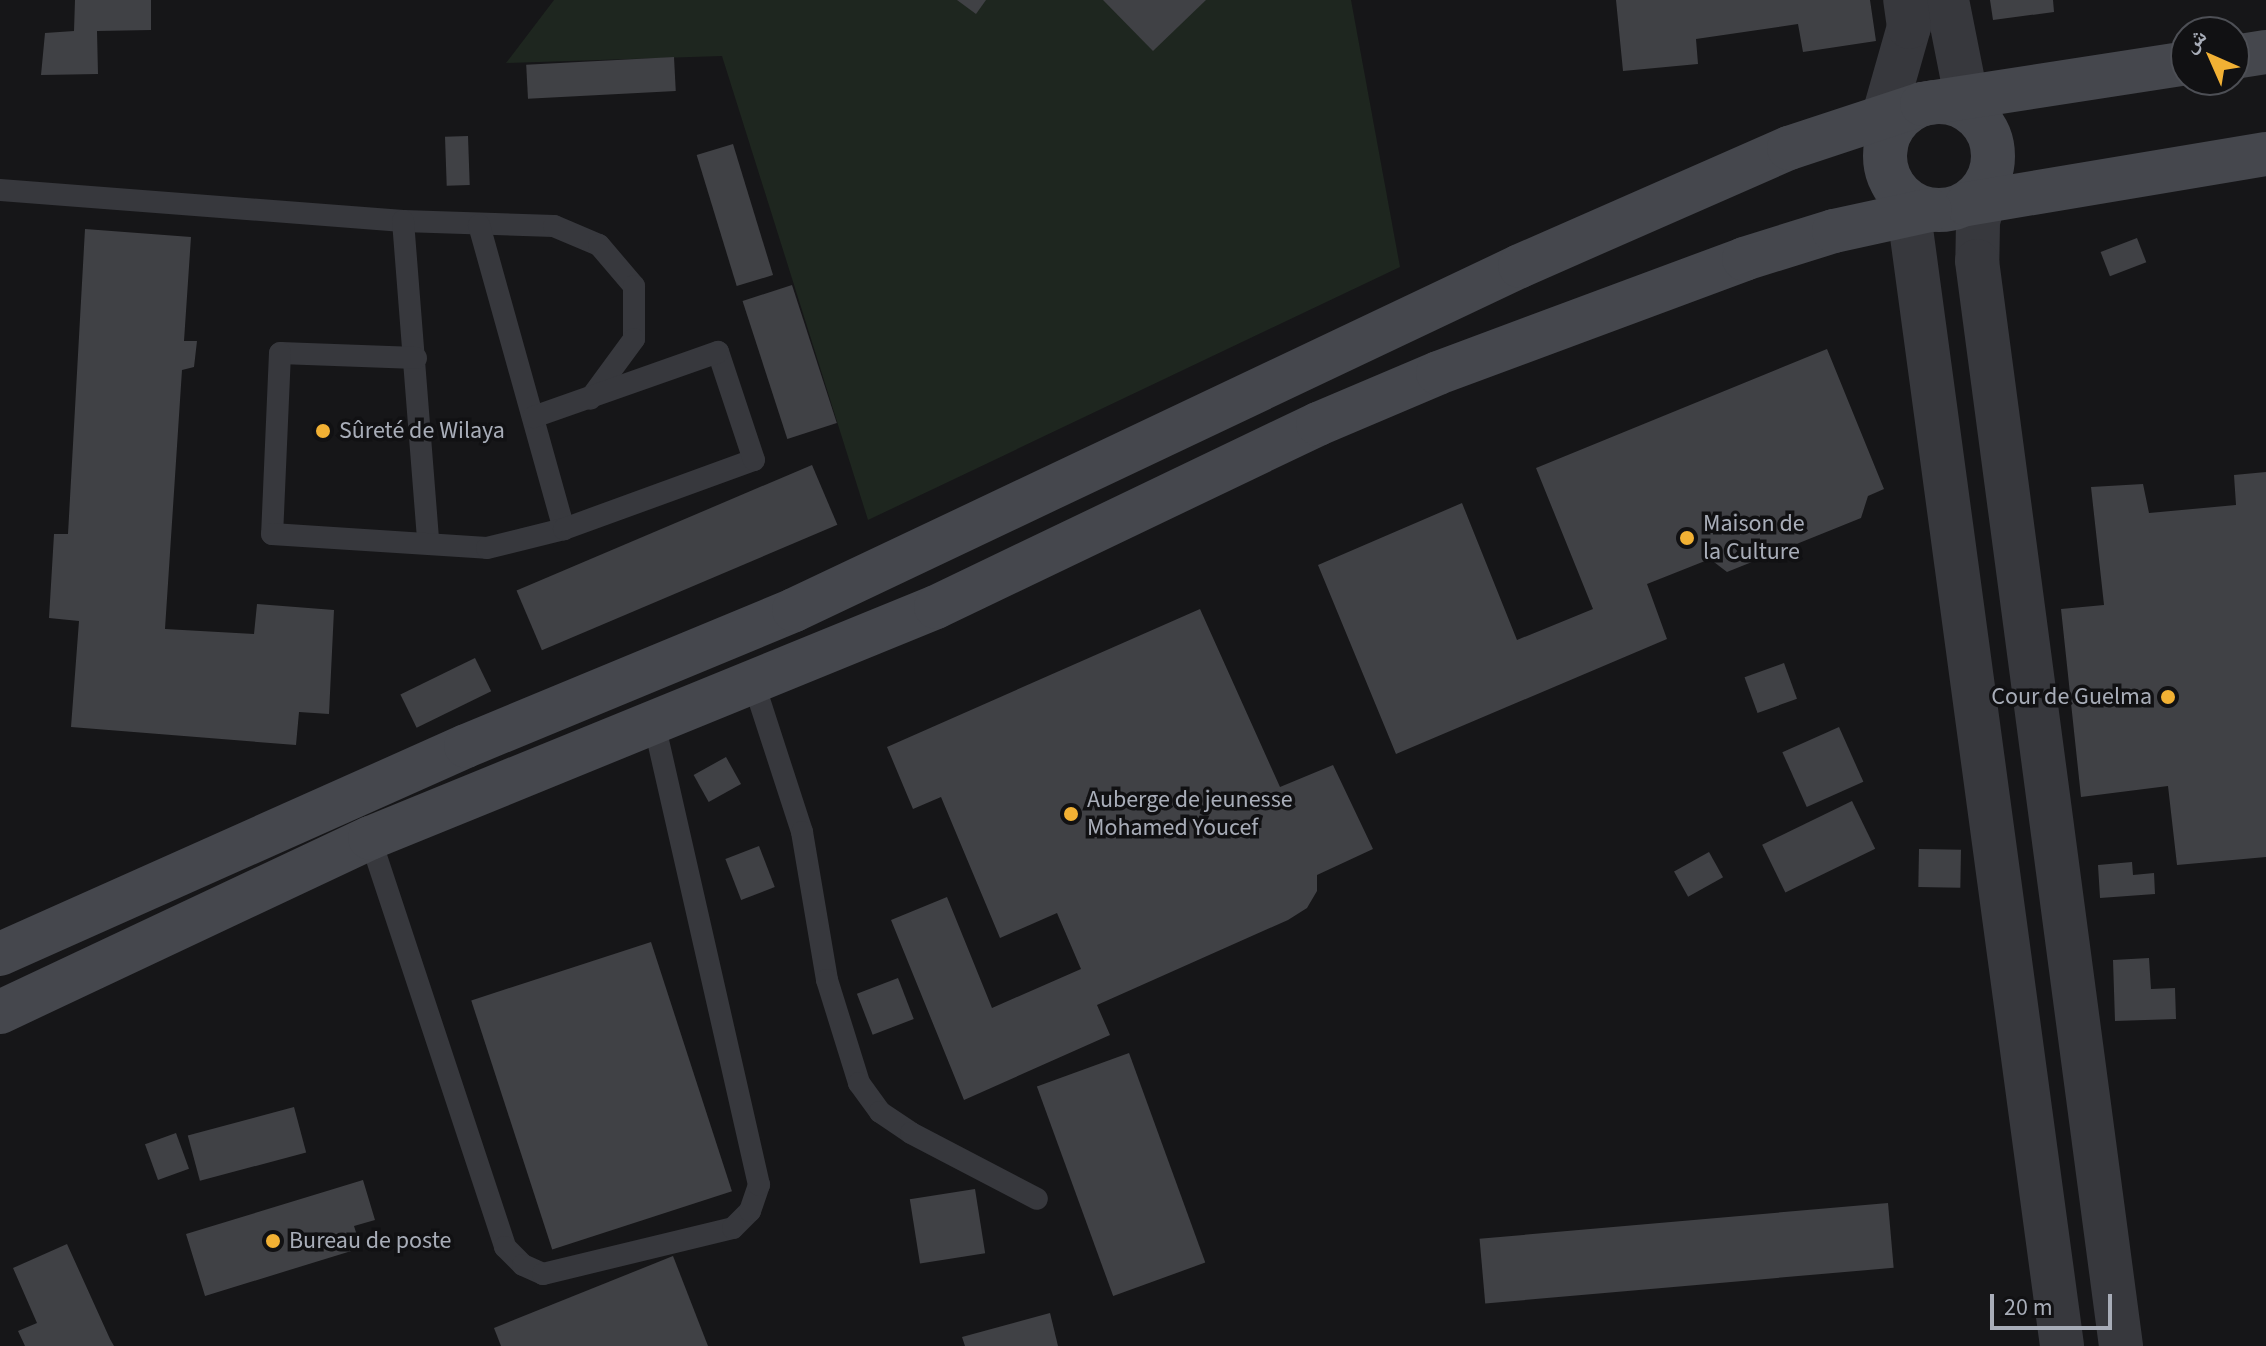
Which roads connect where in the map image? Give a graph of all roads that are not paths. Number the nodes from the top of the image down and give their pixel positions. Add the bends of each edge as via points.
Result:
1 (1905, 0) edge
2 (1947, 0) edge
3 (2170, 66) edge
4 (1971, 106) junction
5 (2266, 154) edge
6 (1929, 173) junction
7 (0, 190) edge
8 (403, 221) junction
9 (479, 225) junction
10 (416, 358) junction
11 (590, 399) junction
12 (533, 417) junction
13 (564, 529) junction
14 (428, 542) junction
15 (753, 681) junction
16 (654, 721) junction
17 (370, 838) junction
18 (0, 954) edge
19 (0, 1012) edge
20 (1037, 1199) dead end
21 (2062, 1346) edge
22 (2121, 1346) edge

1 - 6 street
2 - 4 street
3 - 4 street
4 - 6 street
4 - 6 street via 1993,148
5 - 6 street
6 - 15 street via 1744,259 1438,373 1318,424 936,607
6 - 18 street via 1789,148 1520,266 794,610 466,746
6 - 21 street
6 - 22 street via 1977,261
7 - 8 lane
8 - 9 lane
8 - 10 lane
9 - 11 lane via 554,226 599,245 634,286 634,339
9 - 12 lane
10 - 14 lane
10 - 14 lane via 280,353 272,534
11 - 12 lane
11 - 13 lane via 718,352 754,460
12 - 13 lane
13 - 14 lane via 487,548
15 - 16 street
15 - 20 lane via 802,832 827,980 859,1083 880,1112 911,1133
16 - 17 street
16 - 17 lane via 759,1185 750,1211 733,1228 543,1274 523,1265 505,1247
17 - 19 street

